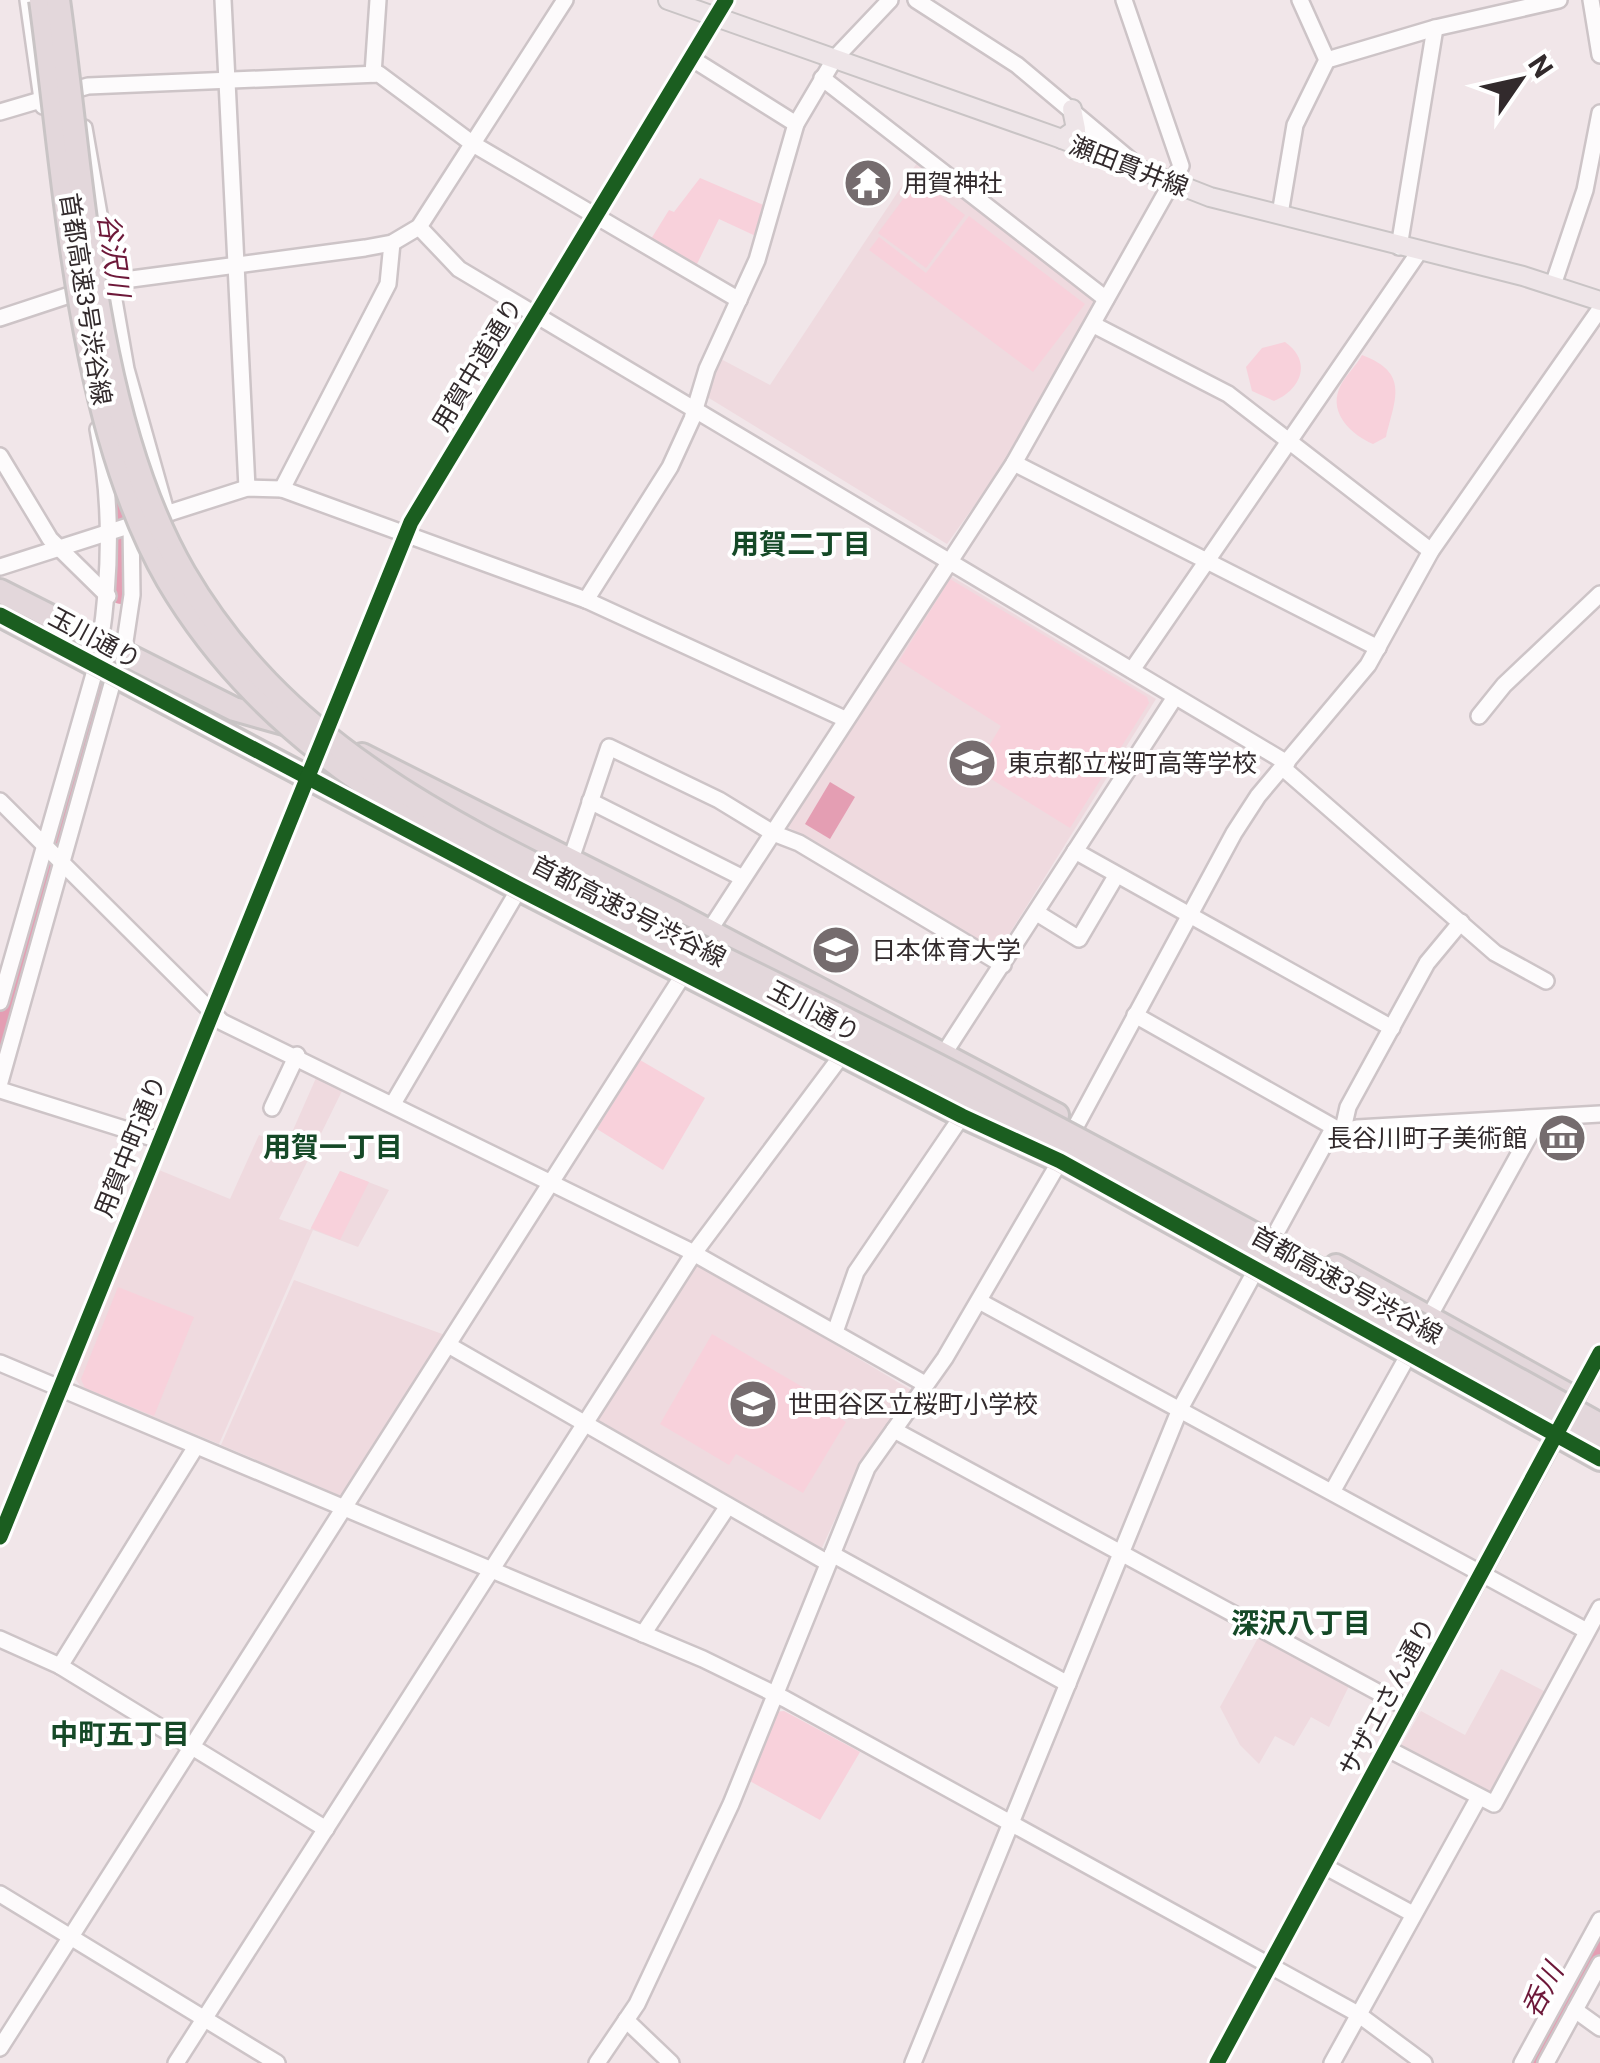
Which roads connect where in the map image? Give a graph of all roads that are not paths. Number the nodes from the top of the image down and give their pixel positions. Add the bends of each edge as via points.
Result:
1 (28, 0) edge
2 (41, 0) edge
3 (58, 0) edge
4 (68, 0) edge
5 (223, 0) edge
6 (378, 0) edge
7 (565, 0) edge
8 (668, 0) edge
9 (890, 0) edge
10 (916, 0) edge
11 (1124, 0) edge
12 (1300, 0) edge
13 (1558, 0) edge
14 (1591, 0) edge
15 (722, 9) edge
16 (1435, 28) junction
17 (1600, 55) edge
18 (835, 58) junction
19 (694, 60) junction
20 (1327, 60) junction
21 (373, 74) junction
22 (822, 78) junction
23 (227, 79) junction
24 (78, 87) junction
25 (42, 98) junction
26 (1072, 109) junction
27 (0, 112) edge
28 (1600, 113) edge
29 (796, 124) junction
30 (1062, 139) junction
31 (473, 144) junction
32 (1138, 167) junction
33 (1173, 182) junction
34 (598, 214) junction
35 (1280, 214) junction
36 (419, 228) junction
37 (392, 243) junction
38 (1399, 247) junction
39 (1419, 252) junction
40 (236, 262) junction
41 (108, 282) junction
42 (1554, 285) junction
43 (70, 293) junction
44 (1106, 299) junction
45 (738, 300) junction
46 (1600, 301) edge
47 (1600, 309) edge
48 (536, 315) junction
49 (0, 318) edge
50 (1094, 324) junction
51 (695, 408) junction
52 (1291, 441) junction
53 (0, 456) edge
54 (1014, 462) junction
55 (247, 488) junction
56 (282, 488) junction
57 (166, 513) junction
58 (132, 523) junction
59 (109, 530) junction
60 (406, 532) junction
61 (57, 548) junction
62 (1431, 551) junction
63 (950, 560) junction
64 (1208, 560) junction
65 (0, 566) edge
66 (0, 591) edge
67 (1600, 594) edge
68 (108, 596) junction
69 (586, 600) junction
70 (0, 616) edge
71 (1378, 648) junction
72 (108, 661) junction
73 (1132, 670) junction
74 (1175, 697) junction
75 (1479, 716) dead end
76 (845, 719) junction
77 (324, 728) junction
78 (1285, 766) junction
79 (307, 774) junction
80 (0, 801) edge
81 (590, 801) junction
82 (773, 833) junction
83 (44, 846) junction
84 (1076, 851) junction
85 (570, 862) junction
86 (62, 864) junction
87 (1116, 876) junction
88 (743, 878) junction
89 (518, 889) junction
90 (1037, 913) junction
91 (1189, 917) junction
92 (1461, 922) junction
93 (709, 931) junction
94 (1003, 965) junction
95 (685, 972) junction
96 (1546, 980) dead end
97 (0, 1002) edge
98 (211, 1014) junction
99 (1135, 1015) junction
100 (1392, 1028) junction
101 (296, 1055) junction
102 (842, 1055) junction
103 (943, 1055) junction
104 (0, 1086) edge
105 (394, 1102) junction
106 (272, 1108) dead end
107 (1600, 1114) edge
108 (962, 1116) junction
109 (1539, 1118) junction
110 (1076, 1126) junction
111 (1340, 1129) junction
112 (159, 1140) junction
113 (1060, 1161) junction
114 (555, 1183) junction
115 (1276, 1234) junction
116 (694, 1253) junction
117 (1258, 1267) junction
118 (980, 1300) junction
119 (1429, 1317) junction
120 (835, 1332) junction
121 (450, 1346) junction
122 (1410, 1352) junction
123 (1600, 1353) edge
124 (0, 1363) edge
125 (925, 1384) junction
126 (59, 1391) junction
127 (1576, 1399) junction
128 (1180, 1409) junction
129 (1600, 1412) edge
130 (1600, 1425) edge
131 (584, 1426) junction
132 (894, 1430) junction
133 (1557, 1434) junction
134 (1600, 1444) edge
135 (195, 1448) junction
136 (1600, 1459) edge
137 (1332, 1492) junction
138 (728, 1506) junction
139 (344, 1510) junction
140 (0, 1538) edge
141 (1120, 1554) junction
142 (830, 1558) junction
143 (491, 1571) junction
144 (1481, 1573) junction
145 (1600, 1608) edge
146 (1588, 1631) junction
147 (643, 1634) junction
148 (0, 1639) edge
149 (60, 1666) junction
150 (1068, 1684) junction
151 (775, 1694) junction
152 (1409, 1709) junction
153 (193, 1746) junction
154 (1388, 1749) junction
155 (1479, 1796) junction
156 (1010, 1822) junction
157 (326, 1829) junction
158 (1324, 1866) junction
159 (0, 1894) edge
160 (1413, 1914) junction
161 (1600, 1920) edge
162 (72, 1936) junction
163 (1600, 1964) edge
164 (1269, 1967) junction
165 (1575, 2010) junction
166 (1358, 2014) junction
167 (204, 2018) junction
168 (626, 2020) junction
169 (1600, 2028) edge
170 (0, 2048) edge
171 (176, 2063) edge
172 (276, 2063) edge
173 (597, 2063) edge
174 (671, 2063) edge
175 (913, 2063) edge
176 (1217, 2063) edge
177 (1332, 2063) edge
178 (1424, 2063) edge
179 (1522, 2063) edge
180 (1546, 2063) edge

1 - 25 street
2 - 134 highway, 首都高速3号渋谷線, bridge via 86,321 121,472 179,597 274,715 346,774 434,829 982,1107
3 - 130 highway, 首都高速3号渋谷線, bridge via 102,320 136,467 193,588 285,704 366,769 440,814 988,1092
4 - 24 street
5 - 23 street
6 - 21 street
7 - 31 street
8 - 15 main road, 瀬田貫井線
9 - 18 street
10 - 26 street via 1017,64
11 - 33 street via 1181,166
12 - 20 street
13 - 16 street
14 - 17 street
15 - 18 main road, 瀬田貫井線
15 - 19 street, 用賀中道通り
16 - 20 street
16 - 38 street
18 - 22 street
18 - 30 main road, 瀬田貫井線
19 - 29 street
19 - 34 street, 用賀中道通り
20 - 35 street via 1295,125
21 - 23 street
21 - 31 street
22 - 29 street
22 - 44 street
23 - 24 street
23 - 40 street
24 - 25 street
24 - 41 street
25 - 27 street
25 - 43 street
26 - 30 main road via 1076,130
26 - 32 street
28 - 42 street via 1585,190
29 - 45 street via 757,260
30 - 32 main road, 瀬田貫井線
31 - 34 street
31 - 36 street
32 - 33 main road, 瀬田貫井線
33 - 35 main road, 瀬田貫井線
33 - 44 street
34 - 45 street
34 - 48 street, 用賀中道通り
35 - 38 main road, 瀬田貫井線
36 - 37 street
36 - 48 street via 459,269
37 - 40 street
37 - 56 street via 388,284
38 - 39 main road, 瀬田貫井線
39 - 42 main road, 瀬田貫井線
39 - 52 street
40 - 41 street
40 - 55 street
41 - 43 street
41 - 57 street
42 - 46 main road, 瀬田貫井線
43 - 49 street
43 - 59 street via 104,462
44 - 50 street
45 - 51 street
47 - 62 street
48 - 51 street
48 - 60 street, 用賀中道通り
50 - 52 street via 1228,394
50 - 54 street
51 - 63 street
51 - 69 street via 670,468
52 - 62 street
52 - 64 street
53 - 61 street
54 - 63 street
54 - 64 street
55 - 56 street
55 - 57 street
56 - 60 street
57 - 58 street
57 - 77 street via 239,635
58 - 59 street
58 - 72 street via 132,595
59 - 61 street
59 - 68 street
60 - 69 street
60 - 77 street, 用賀中道通り
61 - 65 street
61 - 68 street
62 - 71 street
63 - 73 street
63 - 76 street
64 - 71 street
64 - 73 street
66 - 72 highway, 玉川通り
67 - 75 street
68 - 72 street
69 - 76 street
70 - 72 highway, 玉川通り
71 - 78 street
72 - 77 highway, 玉川通り via 234,709
72 - 79 highway, 玉川通り
72 - 83 street
72 - 86 street
73 - 74 street
74 - 78 street
74 - 84 street
76 - 82 street
77 - 79 street, 用賀中道通り
77 - 85 highway, 玉川通り
78 - 91 street via 1234,833
78 - 92 street
79 - 89 highway, 玉川通り
79 - 98 street, 用賀中町通り
80 - 83 street
81 - 82 street via 609,746
81 - 85 street
81 - 88 street
82 - 88 street
82 - 94 street via 800,842
83 - 86 street
83 - 97 street
84 - 87 street
84 - 90 street
85 - 93 highway, 玉川通り
86 - 98 street
86 - 104 street
87 - 90 street via 1080,939
87 - 91 street
88 - 93 street
89 - 95 highway, 玉川通り
89 - 105 street
90 - 94 street
91 - 99 street
91 - 100 street
92 - 96 street via 1495,953
92 - 100 street via 1428,963
93 - 103 highway, 玉川通り
94 - 103 street
95 - 102 highway, 玉川通り
95 - 114 street
98 - 101 street
98 - 112 street, 用賀中町通り
99 - 110 street
99 - 111 street
100 - 111 street
101 - 105 street
101 - 106 street
102 - 108 highway, 玉川通り
102 - 116 street
103 - 110 highway, 玉川通り
104 - 112 street
105 - 114 street
107 - 109 street
108 - 113 highway, 玉川通り
108 - 120 street via 856,1272
109 - 111 street
109 - 119 street
110 - 115 highway, 玉川通り
111 - 115 street via 1330,1134
112 - 126 street, 用賀中町通り
113 - 117 highway, 玉川通り
113 - 118 street
114 - 116 street
114 - 121 street
115 - 117 street
115 - 119 highway, 玉川通り
116 - 120 street
116 - 131 street
117 - 122 highway, 玉川通り
117 - 128 street
118 - 125 street
118 - 128 street
119 - 127 highway, 玉川通り
120 - 125 street
121 - 131 street
121 - 139 street
122 - 133 highway, 玉川通り
122 - 137 street
123 - 127 street, サザエさん通り
124 - 126 street
125 - 132 street
126 - 135 street
126 - 140 street, 用賀中町通り
127 - 129 highway, 玉川通り
127 - 133 street, サザエさん通り
128 - 137 street
128 - 141 street
131 - 138 street
131 - 143 street
132 - 141 street
132 - 142 street via 867,1468
133 - 136 highway, 玉川通り
133 - 144 street, サザエさん通り
135 - 139 street
135 - 149 street
137 - 144 street
138 - 142 street
138 - 147 street
139 - 143 street
139 - 153 street
141 - 150 street
141 - 152 street
142 - 150 street
142 - 151 street
143 - 147 street
143 - 157 street
144 - 146 street
144 - 152 street, サザエさん通り
145 - 146 street
146 - 155 street via 1494,1804
147 - 151 street
148 - 149 street
149 - 153 street
150 - 156 street
151 - 156 street
151 - 168 street via 729,1807
152 - 154 street, サザエさん通り
153 - 157 street
153 - 162 street
154 - 155 street
154 - 158 street, サザエさん通り
155 - 160 street
156 - 164 street
156 - 175 street
157 - 167 street
158 - 160 street
158 - 164 street, サザエさん通り
159 - 162 street
160 - 166 street
161 - 179 street
162 - 167 street
162 - 170 street
163 - 165 street
164 - 166 street
164 - 176 street, サザエさん通り
165 - 169 street
165 - 180 street
166 - 177 street
166 - 178 street
167 - 171 street
167 - 172 street
168 - 173 street
168 - 174 street

